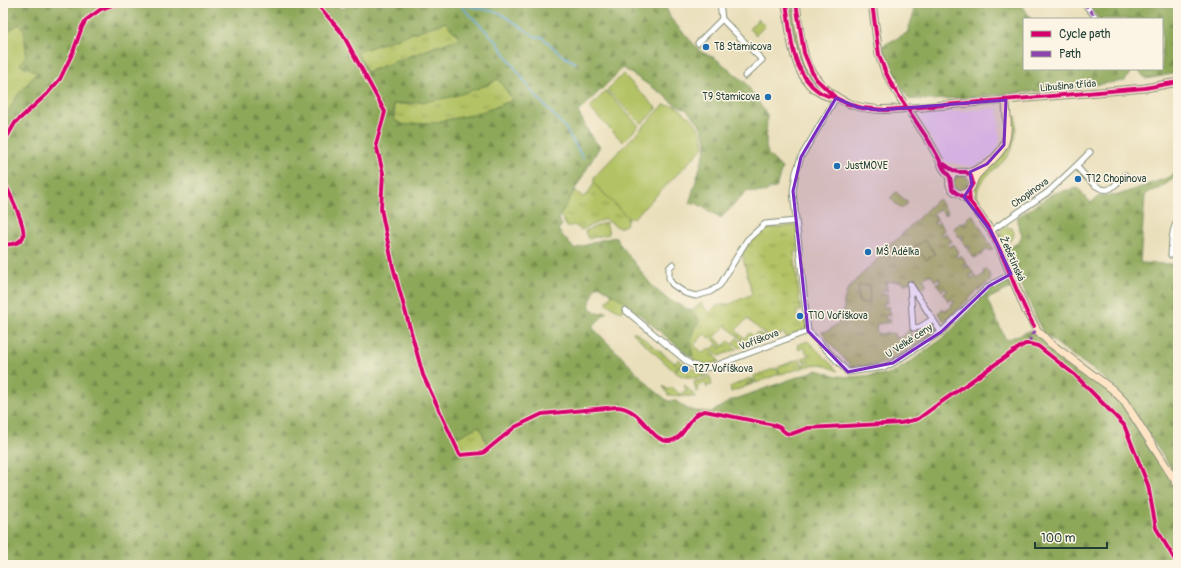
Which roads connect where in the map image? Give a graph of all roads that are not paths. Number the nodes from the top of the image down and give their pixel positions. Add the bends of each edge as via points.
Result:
1 (720, 3) edge
2 (786, 3) edge
3 (796, 3) edge
4 (872, 3) edge
5 (1084, 3) edge
6 (1096, 18) edge
7 (722, 19) junction
8 (698, 43) dead end
9 (745, 76) dead end
10 (1178, 82) edge
11 (836, 98) junction
12 (1006, 100) junction
13 (902, 101) dead end
14 (912, 115) dead end
15 (1090, 152) dead end
16 (939, 159) junction
17 (987, 164) junction
18 (1076, 166) junction
19 (957, 172) junction
20 (967, 172) junction
21 (1125, 175) dead end
22 (950, 178) junction
23 (972, 182) junction
24 (969, 190) junction
25 (960, 194) junction
26 (970, 202) junction
27 (1178, 220) edge
28 (796, 221) junction
29 (991, 231) junction
30 (1171, 255) dead end
31 (673, 264) dead end
32 (1011, 274) junction
33 (625, 310) dead end
34 (933, 319) junction
35 (808, 331) junction
36 (941, 332) junction
37 (1178, 485) edge

1 - 7 street
2 - 11 street via 794,54 799,68 820,93
3 - 11 street via 807,64 816,79
4 - 13 street via 879,55
5 - 6 street
7 - 8 street
7 - 9 street via 762,60
10 - 12 street, Libušina třída via 1145,88
11 - 12 street, Libušina třída, bridge via 852,105 879,110
11 - 28 street via 801,157 796,172 793,191
12 - 17 street via 1006,140 999,154
14 - 16 street
15 - 18 street, Chopinova
16 - 19 street
16 - 22 street
17 - 20 street
17 - 23 street
18 - 21 street via 1098,188 1105,190 1111,189
18 - 29 street, Chopinova via 1048,192
19 - 20 street
19 - 22 street
20 - 23 street
22 - 25 street via 952,189
23 - 24 street
24 - 25 street
24 - 26 street
25 - 26 street, Žebětínská
26 - 29 street, Žebětínská
27 - 30 street via 1172,234
28 - 31 street via 765,224 743,246 720,285 710,292 696,296 684,293 672,284 668,273
28 - 35 street
29 - 32 street, Žebětínská
32 - 36 street, U Velké ceny via 983,290
32 - 37 street, Žebětínská via 1026,311 1039,332 1117,394
33 - 35 street, Voříškova via 690,364 703,368 712,367
34 - 34 street, U Velké ceny via 918,297 910,284 913,328
34 - 36 street, U Velké ceny
35 - 36 street, U Velké ceny via 848,372 885,367

